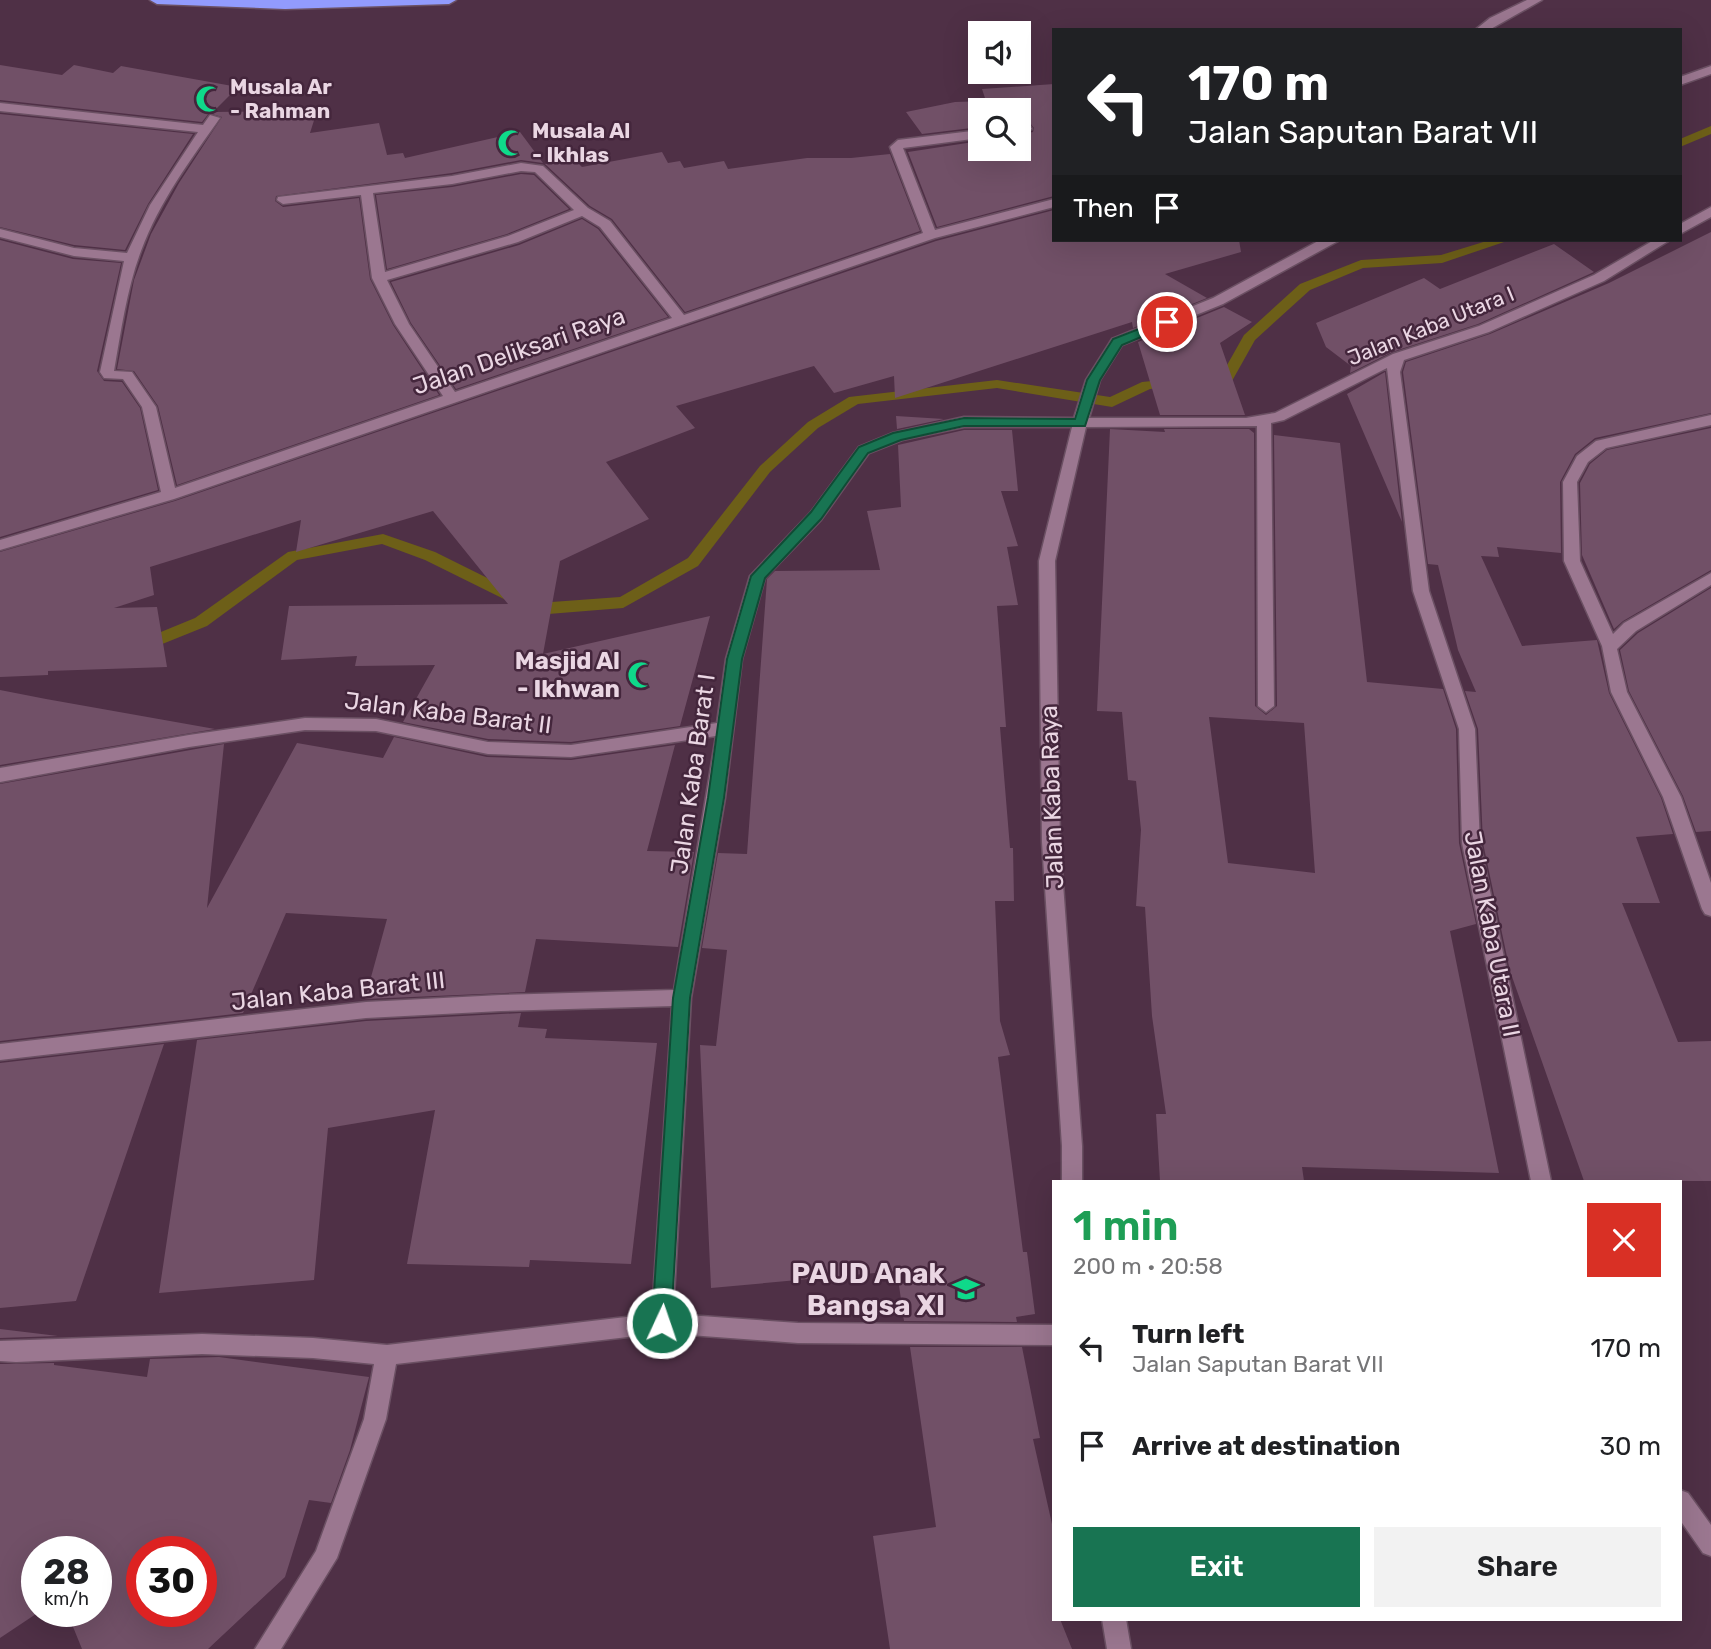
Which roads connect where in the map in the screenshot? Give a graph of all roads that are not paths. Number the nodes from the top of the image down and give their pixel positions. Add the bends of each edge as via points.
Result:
1 (157, 0) edge
2 (449, 0) edge
3 (1536, 0) edge
4 (1484, 28) edge
5 (1711, 69) edge
6 (1682, 79) edge
7 (0, 107) edge
8 (968, 135) edge
9 (367, 192) junction
10 (283, 200) dead end
11 (1052, 204) edge
12 (583, 211) junction
13 (1711, 211) edge
14 (1682, 229) edge
15 (0, 233) edge
16 (930, 235) junction
17 (1326, 242) edge
18 (1660, 242) edge
19 (134, 258) junction
20 (379, 278) junction
21 (680, 319) junction
22 (1398, 357) junction
23 (452, 399) junction
24 (1081, 419) junction
25 (1711, 420) edge
26 (1264, 421) junction
27 (169, 495) junction
28 (0, 545) edge
29 (1711, 578) edge
30 (1610, 646) junction
31 (1266, 706) dead end
32 (725, 728) junction
33 (0, 775) edge
34 (1711, 909) edge
35 (682, 998) junction
36 (0, 1052) edge
37 (1072, 1180) edge
38 (1541, 1180) edge
39 (662, 1323) junction
40 (1052, 1335) edge
41 (0, 1351) edge
42 (387, 1355) junction
43 (1682, 1504) edge
44 (1711, 1545) edge
45 (1114, 1621) edge
46 (267, 1649) edge
47 (1119, 1649) edge

1 - 2 highway via 285,5
3 - 4 street
5 - 6 street
7 - 19 street via 210,124 152,215
8 - 16 street via 902,142 896,147
9 - 10 street
9 - 12 street via 531,167 545,173
9 - 20 street
11 - 16 street, Jalan Deliksari Raya
12 - 20 street via 513,239
12 - 21 street via 606,224
13 - 14 street
15 - 19 street via 74,252
16 - 21 street, Jalan Deliksari Raya
17 - 24 street, Jalan Kaba Raya via 1218,301 1117,342 1093,380
18 - 22 street, Jalan Kaba Utara I via 1574,290 1484,329
19 - 27 street via 107,373 127,375 149,407
20 - 23 street via 402,324
21 - 23 street, Jalan Deliksari Raya
22 - 26 street, Jalan Kaba Utara I
22 - 38 street, Jalan Kaba Utara II via 1393,372 1421,591 1467,729 1471,843
23 - 27 street, Jalan Deliksari Raya
24 - 26 street, Jalan Kaba Utara I
24 - 32 street, Jalan Kaba Barat I via 964,422 898,436 864,450 816,516 758,576 734,659
24 - 37 street, Jalan Kaba Raya via 1047,561 1051,842
25 - 30 street via 1601,444 1582,459 1570,482 1572,561
26 - 31 street
27 - 28 street, Jalan Deliksari Raya
29 - 30 street via 1630,627
30 - 34 street via 1619,692 1672,797
32 - 33 street, Jalan Kaba Barat II via 572,751 488,748 376,725 305,724
32 - 35 street, Jalan Kaba Barat I
35 - 36 street, Jalan Kaba Barat III via 482,1003 321,1014 84,1046
35 - 39 street, Jalan Kaba Barat I
39 - 40 street via 798,1333
39 - 42 street
41 - 42 street via 202,1344
42 - 46 street via 375,1419 325,1558
43 - 44 street
45 - 47 street

